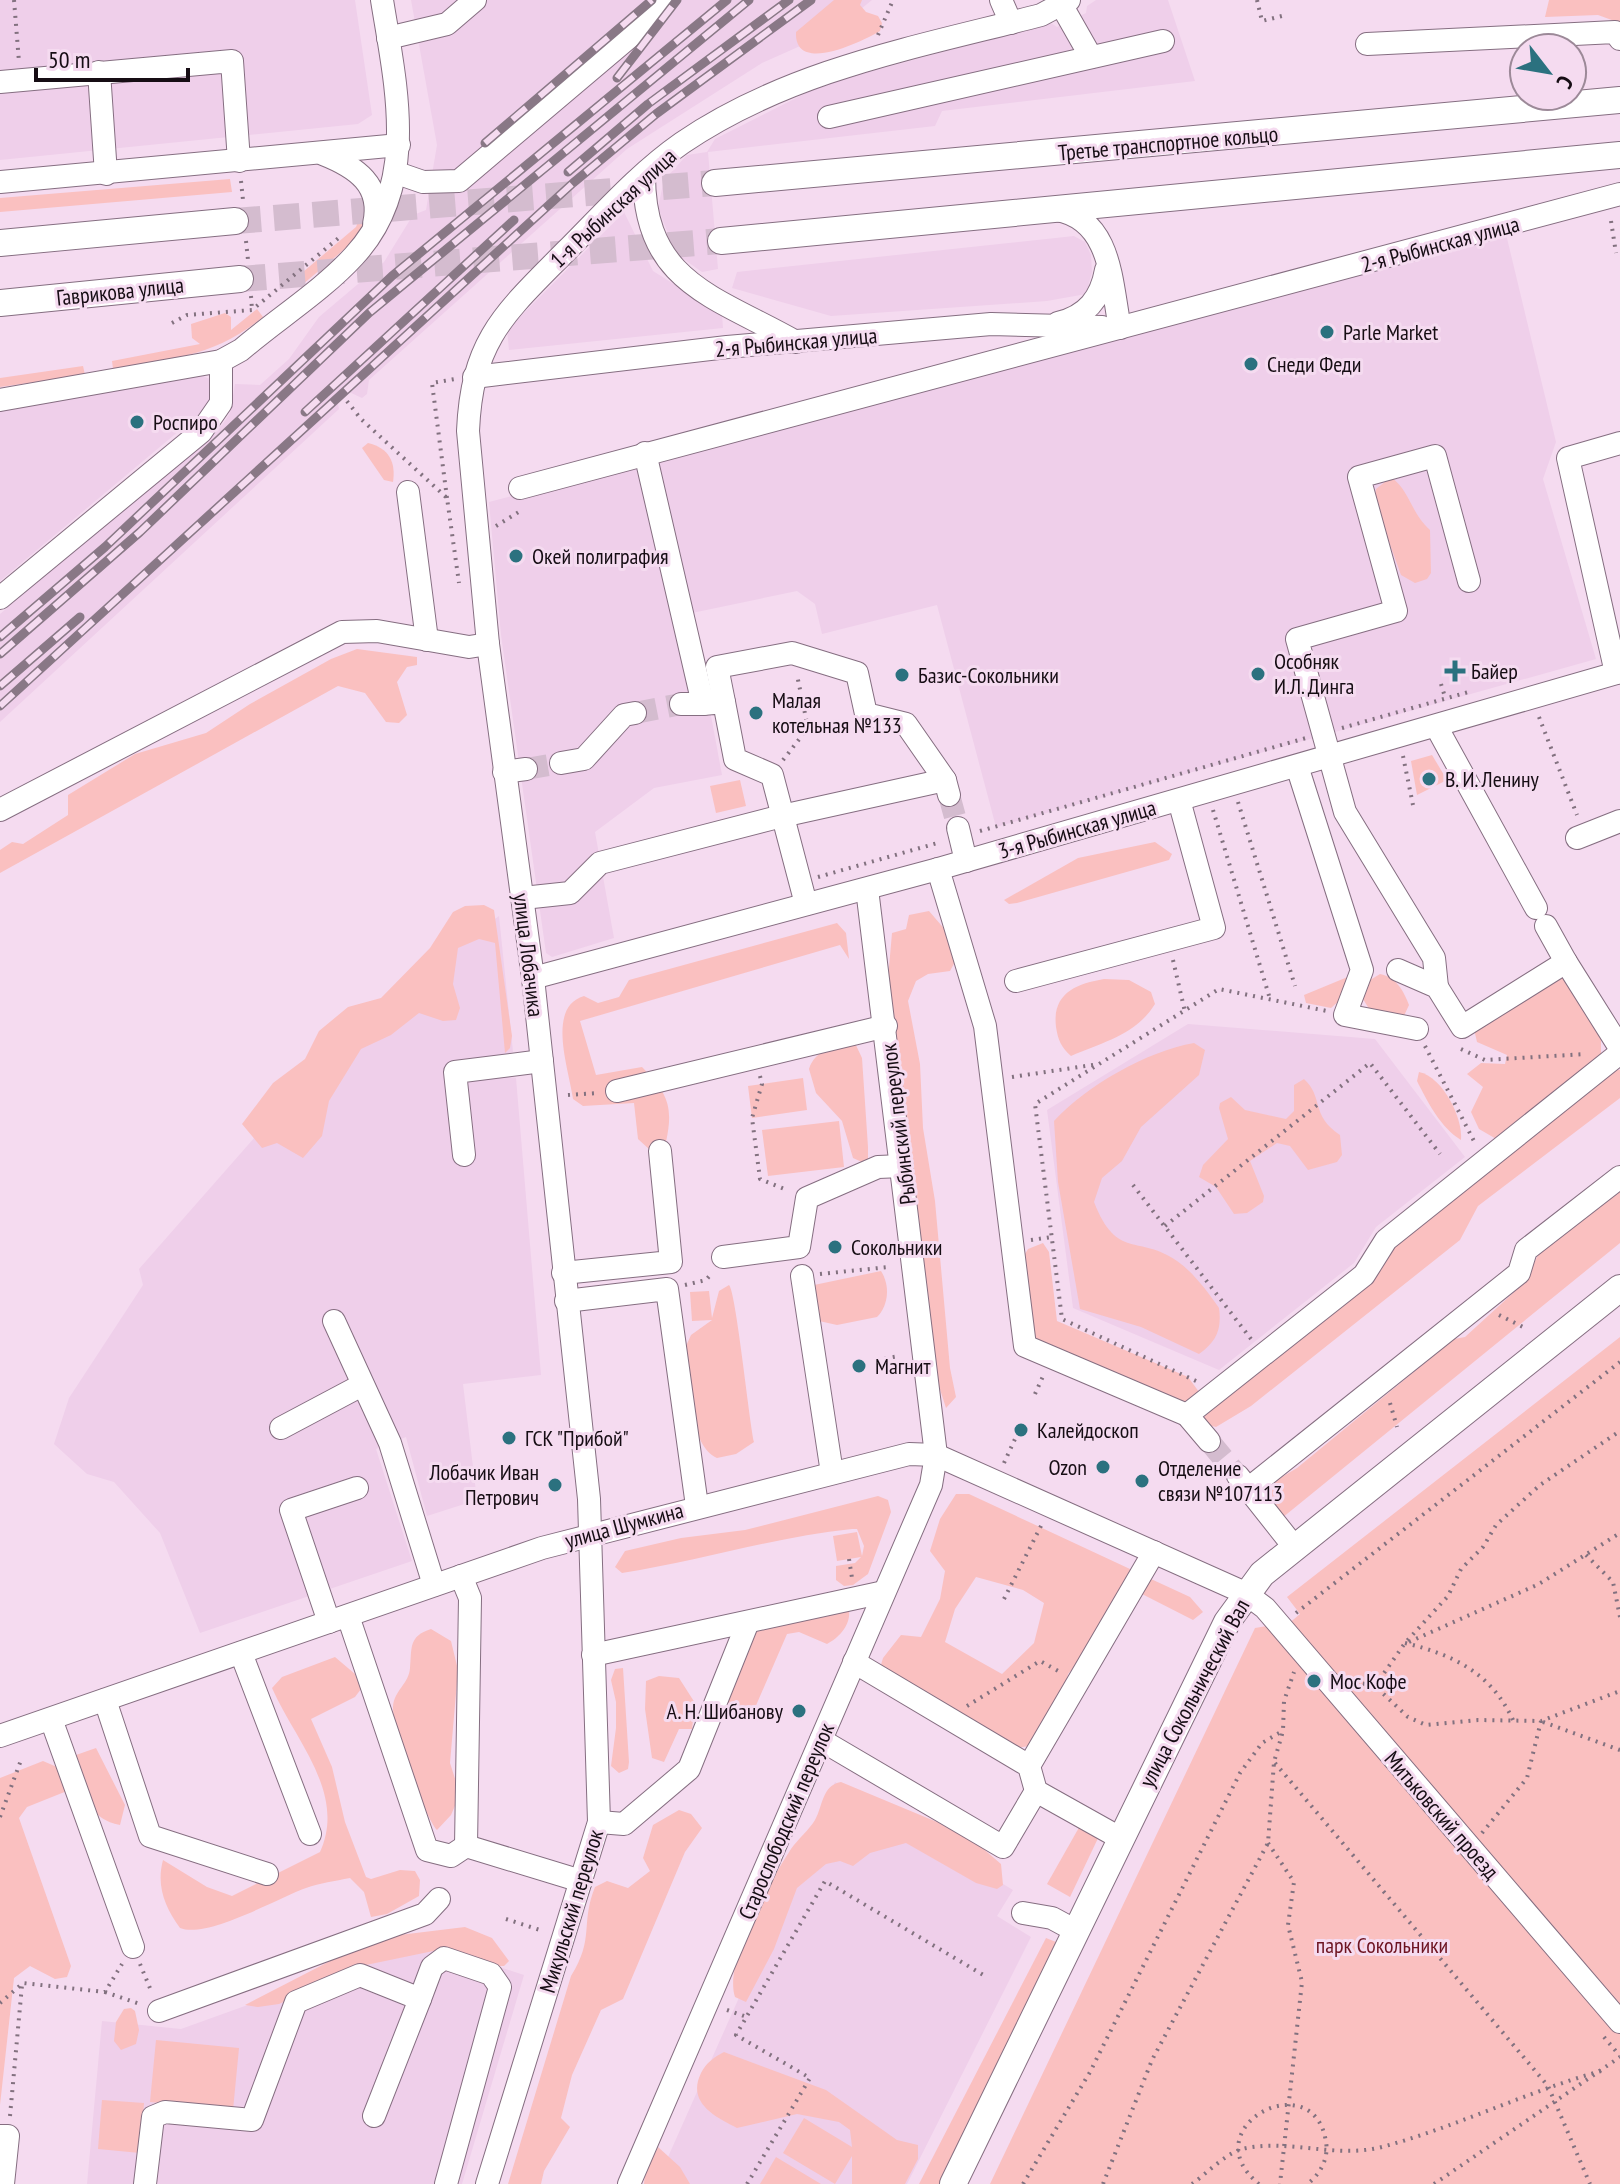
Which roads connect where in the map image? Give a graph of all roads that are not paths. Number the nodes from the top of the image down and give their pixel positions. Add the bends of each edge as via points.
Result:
1 (382, 0) edge
2 (475, 0) edge
3 (663, 0) edge
4 (1001, 0) edge
5 (1066, 3) edge
6 (1011, 23) junction
7 (388, 38) junction
8 (1620, 39) edge
9 (1163, 41) dead end
10 (1367, 44) dead end
11 (1091, 57) junction
12 (99, 72) junction
13 (10, 81) edge
14 (1620, 100) edge
15 (829, 117) dead end
16 (399, 145) junction
17 (319, 152) junction
18 (1620, 155) edge
19 (239, 161) junction
20 (397, 173) junction
21 (106, 174) junction
22 (644, 175) junction
23 (0, 182) edge
24 (715, 183) tunnel mouth
25 (1620, 194) edge
26 (1138, 200) junction
27 (1048, 208) junction
28 (241, 223) tunnel mouth
29 (373, 230) junction
30 (721, 241) tunnel mouth
31 (0, 243) edge
32 (1105, 254) junction
33 (246, 275) tunnel mouth
34 (0, 303) edge
35 (991, 324) junction
36 (1051, 324) junction
37 (1120, 328) junction
38 (796, 342) junction
39 (221, 361) junction
40 (994, 362) junction
41 (474, 377) junction
42 (0, 400) edge
43 (1620, 443) edge
44 (645, 453) junction
45 (408, 492) dead end
46 (520, 492) road end
47 (1469, 581) dead end
48 (0, 598) edge
49 (427, 640) junction
50 (488, 644) junction
51 (1618, 673) edge
52 (703, 703) junction
53 (1303, 709) dead end
54 (635, 713) tunnel mouth
55 (1436, 726) junction
56 (1317, 735) junction
57 (1315, 761) junction
58 (561, 763) tunnel mouth
59 (1179, 800) junction
60 (0, 810) edge
61 (782, 816) junction
62 (1620, 821) edge
63 (959, 832) tunnel mouth
64 (1577, 838) dead end
65 (966, 861) junction
66 (938, 869) junction
67 (867, 889) junction
68 (523, 898) junction
69 (806, 904) junction
70 (1566, 962) junction
71 (1398, 970) dead end
72 (533, 978) junction
73 (1016, 981) dead end
74 (1437, 987) junction
75 (886, 1026) junction
76 (1417, 1029) road end
77 (1620, 1050) edge
78 (542, 1061) junction
79 (617, 1091) road end
80 (660, 1151) dead end
81 (464, 1155) dead end
82 (902, 1166) junction
83 (1620, 1177) edge
84 (723, 1257) road end
85 (563, 1273) junction
86 (802, 1276) road end
87 (1620, 1288) edge
88 (566, 1301) junction
89 (334, 1321) dead end
90 (362, 1385) junction
91 (1187, 1415) junction
92 (281, 1428) dead end
93 (1209, 1441) tunnel mouth
94 (936, 1455) junction
95 (832, 1473) junction
96 (357, 1488) dead end
97 (697, 1506) junction
98 (589, 1533) junction
99 (1295, 1548) junction
100 (1154, 1552) junction
101 (461, 1576) junction
102 (434, 1585) junction
103 (884, 1592) junction
104 (1255, 1601) junction
105 (338, 1619) junction
106 (748, 1622) junction
107 (241, 1653) junction
108 (593, 1655) junction
109 (854, 1662) junction
110 (105, 1700) junction
111 (51, 1719) junction
112 (0, 1736) edge
113 (821, 1740) junction
114 (1029, 1766) junction
115 (1036, 1791) junction
116 (599, 1822) junction
117 (310, 1834) dead end
118 (1120, 1838) junction
119 (466, 1846) junction
120 (267, 1874) dead end
121 (581, 1881) junction
122 (439, 1899) dead end
123 (1023, 1913) dead end
124 (1076, 1931) junction
125 (133, 1947) road end
126 (420, 1999) junction
127 (159, 2011) road end
128 (1620, 2022) edge
129 (374, 2116) dead end
130 (4, 2136) edge
131 (3, 2184) edge
132 (145, 2184) edge
133 (446, 2184) edge
134 (487, 2184) edge
135 (629, 2184) edge
136 (953, 2184) edge

1 - 7 street
2 - 7 street via 447,24
3 - 20 street via 641,27 459,181 423,182
4 - 6 street
5 - 6 street, 1-я Рыбинская улица
5 - 11 street
6 - 22 street, 1-я Рыбинская улица via 795,83 682,143
7 - 16 street
8 - 10 street via 1615,32
9 - 11 street
11 - 15 street
12 - 13 street
12 - 19 street via 232,61
12 - 21 street
14 - 24 main road, Третье транспортное кольцо
16 - 17 street
16 - 20 street
17 - 19 street
17 - 29 street via 346,163 372,187 377,211
18 - 26 main road
19 - 21 street
20 - 29 street
21 - 23 street
22 - 38 street via 651,232 666,261 697,286
22 - 41 street, 1-я Рыбинская улица via 511,307 488,341
25 - 37 street, 2-я Рыбинская улица
26 - 27 main road
26 - 32 street via 1113,213 1103,231
27 - 30 main road
27 - 32 street via 1080,217
28 - 31 main road
29 - 39 street via 353,258
32 - 36 street via 1103,287 1091,306 1073,319
32 - 37 street
33 - 34 main road, Гаврикова улица
35 - 36 street, 2-я Рыбинская улица
35 - 38 street, 2-я Рыбинская улица
35 - 40 street via 1008,342
36 - 37 street, 2-я Рыбинская улица
37 - 40 street, 2-я Рыбинская улица
38 - 41 street, 2-я Рыбинская улица
39 - 42 street
39 - 48 street via 221,403 201,432
40 - 44 street, 2-я Рыбинская улица
41 - 50 street, улица Лобачика via 468,431
43 - 51 street via 1568,458
44 - 46 street, 2-я Рыбинская улица
44 - 52 street via 679,642
45 - 49 street
47 - 56 street via 1435,456 1359,477 1396,611 1297,639
49 - 50 street via 469,647
49 - 60 street via 377,631 342,632
50 - 68 street, улица Лобачика via 515,771
51 - 55 street, 3-я Рыбинская улица
52 - 61 street via 735,759 772,775
52 - 61 street via 717,667 792,653 857,673 866,714 906,724 947,788
53 - 56 street
54 - 58 street via 624,715 584,759
55 - 57 street, 3-я Рыбинская улица
55 - 70 street
56 - 57 street
57 - 59 street, 3-я Рыбинская улица
57 - 74 street via 1434,958
57 - 76 street via 1362,970 1345,1015
59 - 65 street, 3-я Рыбинская улица
59 - 73 street via 1214,928
61 - 68 street via 600,863 570,893
61 - 69 street
62 - 64 street
63 - 65 street
65 - 66 street, 3-я Рыбинская улица
66 - 67 street, 3-я Рыбинская улица
66 - 91 street via 985,1026 1025,1346
67 - 69 street, 3-я Рыбинская улица
67 - 75 street, Рыбинский переулок
68 - 72 street, улица Лобачика
69 - 72 street, 3-я Рыбинская улица
70 - 74 street via 1462,1027
70 - 77 street
71 - 74 street
72 - 78 street, улица Лобачика
75 - 79 street
75 - 82 street, Рыбинский переулок
77 - 91 street via 1386,1240 1364,1275
78 - 81 street via 455,1072
78 - 85 street, улица Лобачика
80 - 85 street via 671,1262
82 - 84 street via 878,1167 807,1198 799,1247
82 - 94 street, Рыбинский переулок
83 - 99 street via 1526,1250 1519,1273 1243,1483
85 - 88 street, улица Лобачика
86 - 95 street
87 - 99 main road, улица Сокольнический Вал
88 - 97 street via 667,1289
88 - 98 street, улица Лобачика
89 - 90 street
90 - 92 street
90 - 102 street via 390,1443
91 - 93 street
94 - 95 street, улица Шумкина via 909,1454
94 - 100 street, улица Шумкина
94 - 103 street, Старослободский переулок via 931,1485
95 - 97 street, улица Шумкина
96 - 105 street via 291,1510
97 - 98 street, улица Шумкина
98 - 101 street, улица Шумкина
98 - 108 street, Микульский переулок
99 - 104 main road, улица Сокольнический Вал via 1262,1574
100 - 104 street, улица Шумкина
100 - 114 street
101 - 102 street, улица Шумкина
101 - 119 street via 470,1598
102 - 105 street, улица Шумкина
103 - 106 street
103 - 109 street, Старослободский переулок
104 - 118 main road, улица Сокольнический Вал via 1227,1622
104 - 128 street, Митьковский проезд
105 - 107 street, улица Шумкина
105 - 119 street via 427,1850 451,1856
106 - 108 street
106 - 116 street via 689,1769 624,1824
107 - 110 street, улица Шумкина
107 - 117 street
108 - 116 street, Микульский переулок
109 - 113 street, Старослободский переулок
109 - 114 street
110 - 111 street, улица Шумкина
110 - 120 street via 150,1836
111 - 112 street, улица Шумкина
111 - 125 street
113 - 115 street via 1003,1847
113 - 135 street, Старослободский переулок
114 - 115 street
115 - 118 street
116 - 121 street, Микульский переулок
118 - 124 main road, улица Сокольнический Вал
119 - 121 street
121 - 134 street, Микульский переулок
122 - 127 street via 425,1914
123 - 124 street via 1052,1918
124 - 136 main road, улица Сокольнический Вал
126 - 129 street
126 - 132 street via 360,1975 296,2002 252,2120 158,2113 151,2123
126 - 133 street via 432,1967 444,1958 491,1974 500,1987
130 - 131 street

